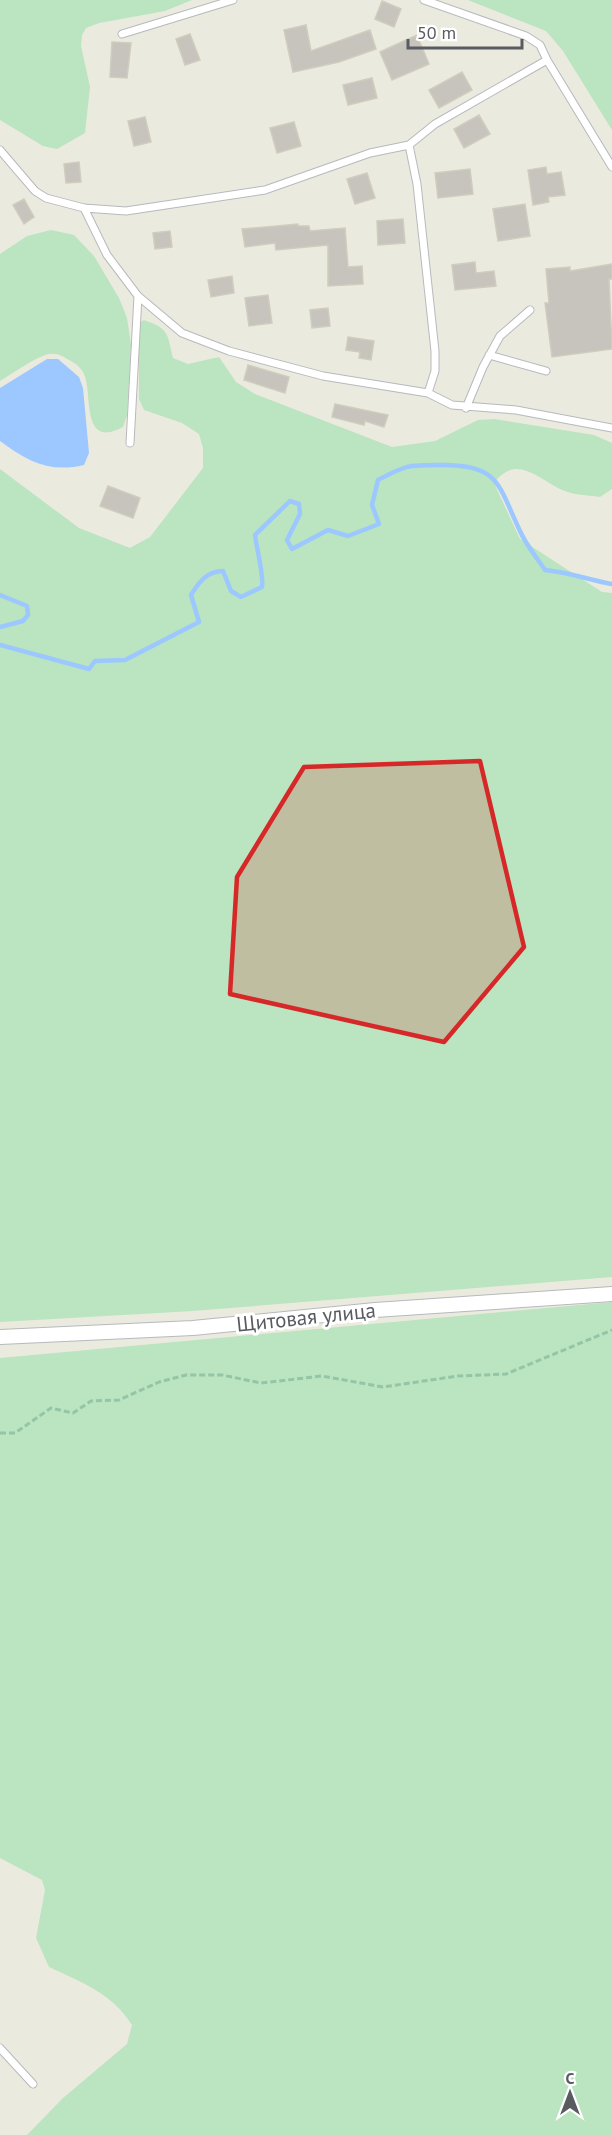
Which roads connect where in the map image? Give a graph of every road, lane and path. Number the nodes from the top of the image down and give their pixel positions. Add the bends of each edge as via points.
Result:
1 (233, 0) edge
2 (424, 0) edge
3 (122, 34) dead end
4 (547, 60) junction
5 (409, 145) junction
6 (0, 150) edge
7 (612, 167) edge
8 (84, 208) junction
9 (138, 296) junction
10 (530, 310) dead end
11 (489, 355) junction
12 (546, 370) dead end
13 (429, 393) junction
14 (466, 408) junction
15 (612, 428) edge
16 (130, 443) dead end
17 (612, 1293) edge
18 (612, 1330) edge
19 (0, 1337) edge
20 (0, 1433) edge
21 (0, 2048) edge
22 (33, 2084) dead end

1 - 3 lane
2 - 4 lane via 526,36 540,45
4 - 5 lane via 435,124
4 - 7 lane
5 - 8 lane via 370,153 265,190 126,211
5 - 13 lane via 417,184 435,351
6 - 8 lane via 35,191 46,198
8 - 9 lane via 107,255
9 - 13 lane via 182,333 229,351 323,376
9 - 16 lane
10 - 11 lane via 500,336
11 - 12 lane
11 - 14 lane
13 - 14 lane
14 - 15 lane via 516,410
17 - 19 street, Щитовая улица via 193,1328
18 - 20 path via 506,1374 458,1376 383,1387 322,1376 261,1383 222,1375 186,1375 119,1400 91,1401 73,1413 51,1408 15,1432
21 - 22 lane

